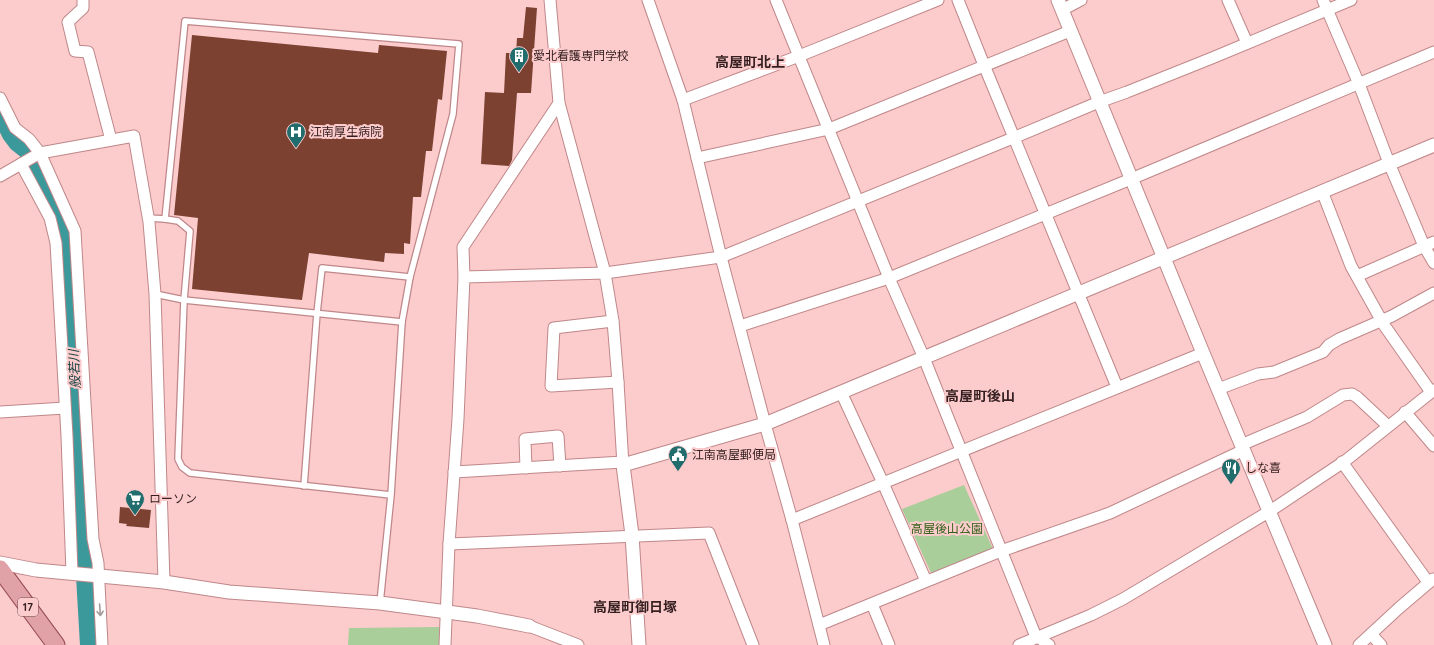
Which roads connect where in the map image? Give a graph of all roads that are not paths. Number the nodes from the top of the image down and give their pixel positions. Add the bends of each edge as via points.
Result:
1 (83, 0) edge
2 (550, 0) edge
3 (648, 0) edge
4 (776, 0) edge
5 (938, 0) edge
6 (958, 0) edge
7 (1081, 0) edge
8 (1228, 0) edge
9 (1351, 0) edge
10 (1060, 5) edge
11 (1325, 5) edge
12 (1070, 30) junction
13 (1247, 43) junction
14 (1434, 52) edge
15 (799, 56) junction
16 (984, 66) junction
17 (1359, 84) junction
18 (0, 98) edge
19 (683, 100) junction
20 (1099, 102) junction
21 (559, 103) junction
22 (829, 128) junction
23 (1014, 138) junction
24 (111, 140) junction
25 (1434, 146) edge
26 (40, 153) junction
27 (698, 158) junction
28 (1389, 163) junction
29 (21, 164) junction
30 (0, 176) edge
31 (1132, 179) junction
32 (1322, 192) junction
33 (858, 201) junction
34 (1046, 214) junction
35 (148, 218) junction
36 (165, 219) junction
37 (1429, 244) edge
38 (721, 257) junction
39 (1164, 258) junction
40 (1434, 263) edge
41 (605, 273) junction
42 (1357, 276) junction
43 (410, 277) junction
44 (464, 277) junction
45 (889, 278) junction
46 (1434, 293) edge
47 (155, 294) junction
48 (1078, 294) junction
49 (184, 300) junction
50 (317, 313) junction
51 (1382, 320) junction
52 (613, 321) junction
53 (402, 322) junction
54 (740, 326) junction
55 (1203, 353) junction
56 (924, 358) junction
57 (618, 382) junction
58 (1117, 387) junction
59 (1218, 389) junction
60 (1432, 391) edge
61 (841, 392) junction
62 (65, 408) junction
63 (0, 412) edge
64 (1405, 412) junction
65 (765, 424) junction
66 (1388, 426) junction
67 (1434, 446) edge
68 (1242, 447) junction
69 (962, 451) junction
70 (1342, 462) junction
71 (623, 463) junction
72 (560, 466) junction
73 (526, 468) junction
74 (454, 472) junction
75 (883, 483) junction
76 (304, 486) junction
77 (391, 495) junction
78 (1270, 511) junction
79 (792, 520) junction
80 (632, 536) junction
81 (449, 544) junction
82 (1001, 551) junction
83 (0, 564) edge
84 (0, 569) edge
85 (72, 573) junction
86 (98, 576) junction
87 (1431, 580) edge
88 (926, 581) junction
89 (164, 582) junction
90 (380, 603) junction
91 (872, 604) junction
92 (447, 612) junction
93 (819, 625) junction
94 (529, 626) joint
95 (1371, 634) junction
96 (1037, 637) junction
97 (56, 645) edge
98 (102, 645) edge
99 (445, 645) edge
100 (578, 645) edge
101 (640, 645) edge
102 (753, 645) edge
103 (824, 645) edge
104 (889, 645) edge
105 (1019, 645) edge
106 (1049, 645) edge
107 (1325, 645) edge
108 (1359, 645) edge
109 (1381, 645) edge

1 - 24 street via 83,8 68,22 75,51 88,52
2 - 21 street
3 - 19 street
4 - 15 street
5 - 15 street
6 - 16 street
7 - 10 street
8 - 13 street
9 - 11 street
10 - 12 street
11 - 13 street
11 - 17 street
12 - 16 street
12 - 20 street
13 - 20 street
14 - 17 street
15 - 19 street
15 - 22 street
16 - 22 street
16 - 23 street
17 - 28 street
17 - 31 street
18 - 26 street via 15,128 30,139
19 - 27 street
20 - 23 street
20 - 31 street
21 - 41 street
21 - 44 street via 463,247
22 - 27 street
22 - 33 street
23 - 33 street
23 - 34 street
24 - 26 street
24 - 35 street via 134,136
25 - 28 street
26 - 29 street
26 - 86 street via 75,231 93,539
27 - 38 street
28 - 32 street
28 - 37 street
29 - 30 street
29 - 62 street via 50,218 56,243
31 - 34 street
31 - 39 street
32 - 39 street
32 - 42 street
33 - 38 street
33 - 45 street
34 - 45 street
34 - 48 street
35 - 36 lane
35 - 47 street
36 - 43 lane via 185,20 459,44 453,114
36 - 49 lane via 178,221 190,231
37 - 40 street
37 - 42 street
38 - 41 street
38 - 54 street
39 - 48 street
39 - 55 street
41 - 44 street
41 - 52 street
42 - 51 street
43 - 50 lane via 322,268
43 - 53 lane
44 - 74 street
45 - 54 street
45 - 56 street
46 - 51 street
47 - 49 lane
47 - 89 street
48 - 56 street
48 - 58 street
49 - 50 lane
49 - 76 lane via 178,459 182,467 190,473
50 - 53 lane
50 - 76 lane
51 - 59 street via 1339,339 1322,352 1274,372 1258,374
51 - 60 street
52 - 57 street
52 - 57 street via 554,328 551,386
53 - 77 lane
54 - 65 street
55 - 58 street
55 - 59 street
56 - 61 street
56 - 69 street
57 - 71 street
58 - 69 street
59 - 68 street
60 - 64 street
61 - 65 street
61 - 75 street
62 - 63 street
62 - 85 street
64 - 66 street
64 - 67 street
65 - 71 street
65 - 79 street
66 - 68 street via 1357,397 1352,394 1343,395 1306,417
66 - 70 street
68 - 78 street
68 - 82 street via 1110,512
69 - 75 street
69 - 82 street
70 - 78 street
70 - 87 street
71 - 72 street
71 - 80 street
72 - 73 street
72 - 73 street via 558,436 524,439
73 - 74 street
74 - 81 street
75 - 79 street
75 - 88 street
76 - 77 lane
77 - 90 lane
78 - 96 street via 1123,599
78 - 107 street
79 - 93 street
80 - 81 street
80 - 101 street
80 - 102 street via 709,533
81 - 92 street
82 - 88 street
82 - 96 street
83 - 85 street
84 - 97 main road, 17
85 - 86 street
86 - 89 street
86 -> 98 street
87 - 95 street
88 - 91 street
89 - 90 street via 229,592
90 - 92 street
91 - 93 street
91 - 104 street
92 - 94 street
92 - 99 street
93 - 103 street
94 - 100 street
95 - 108 street
95 - 109 street
96 - 105 street
96 - 106 street

